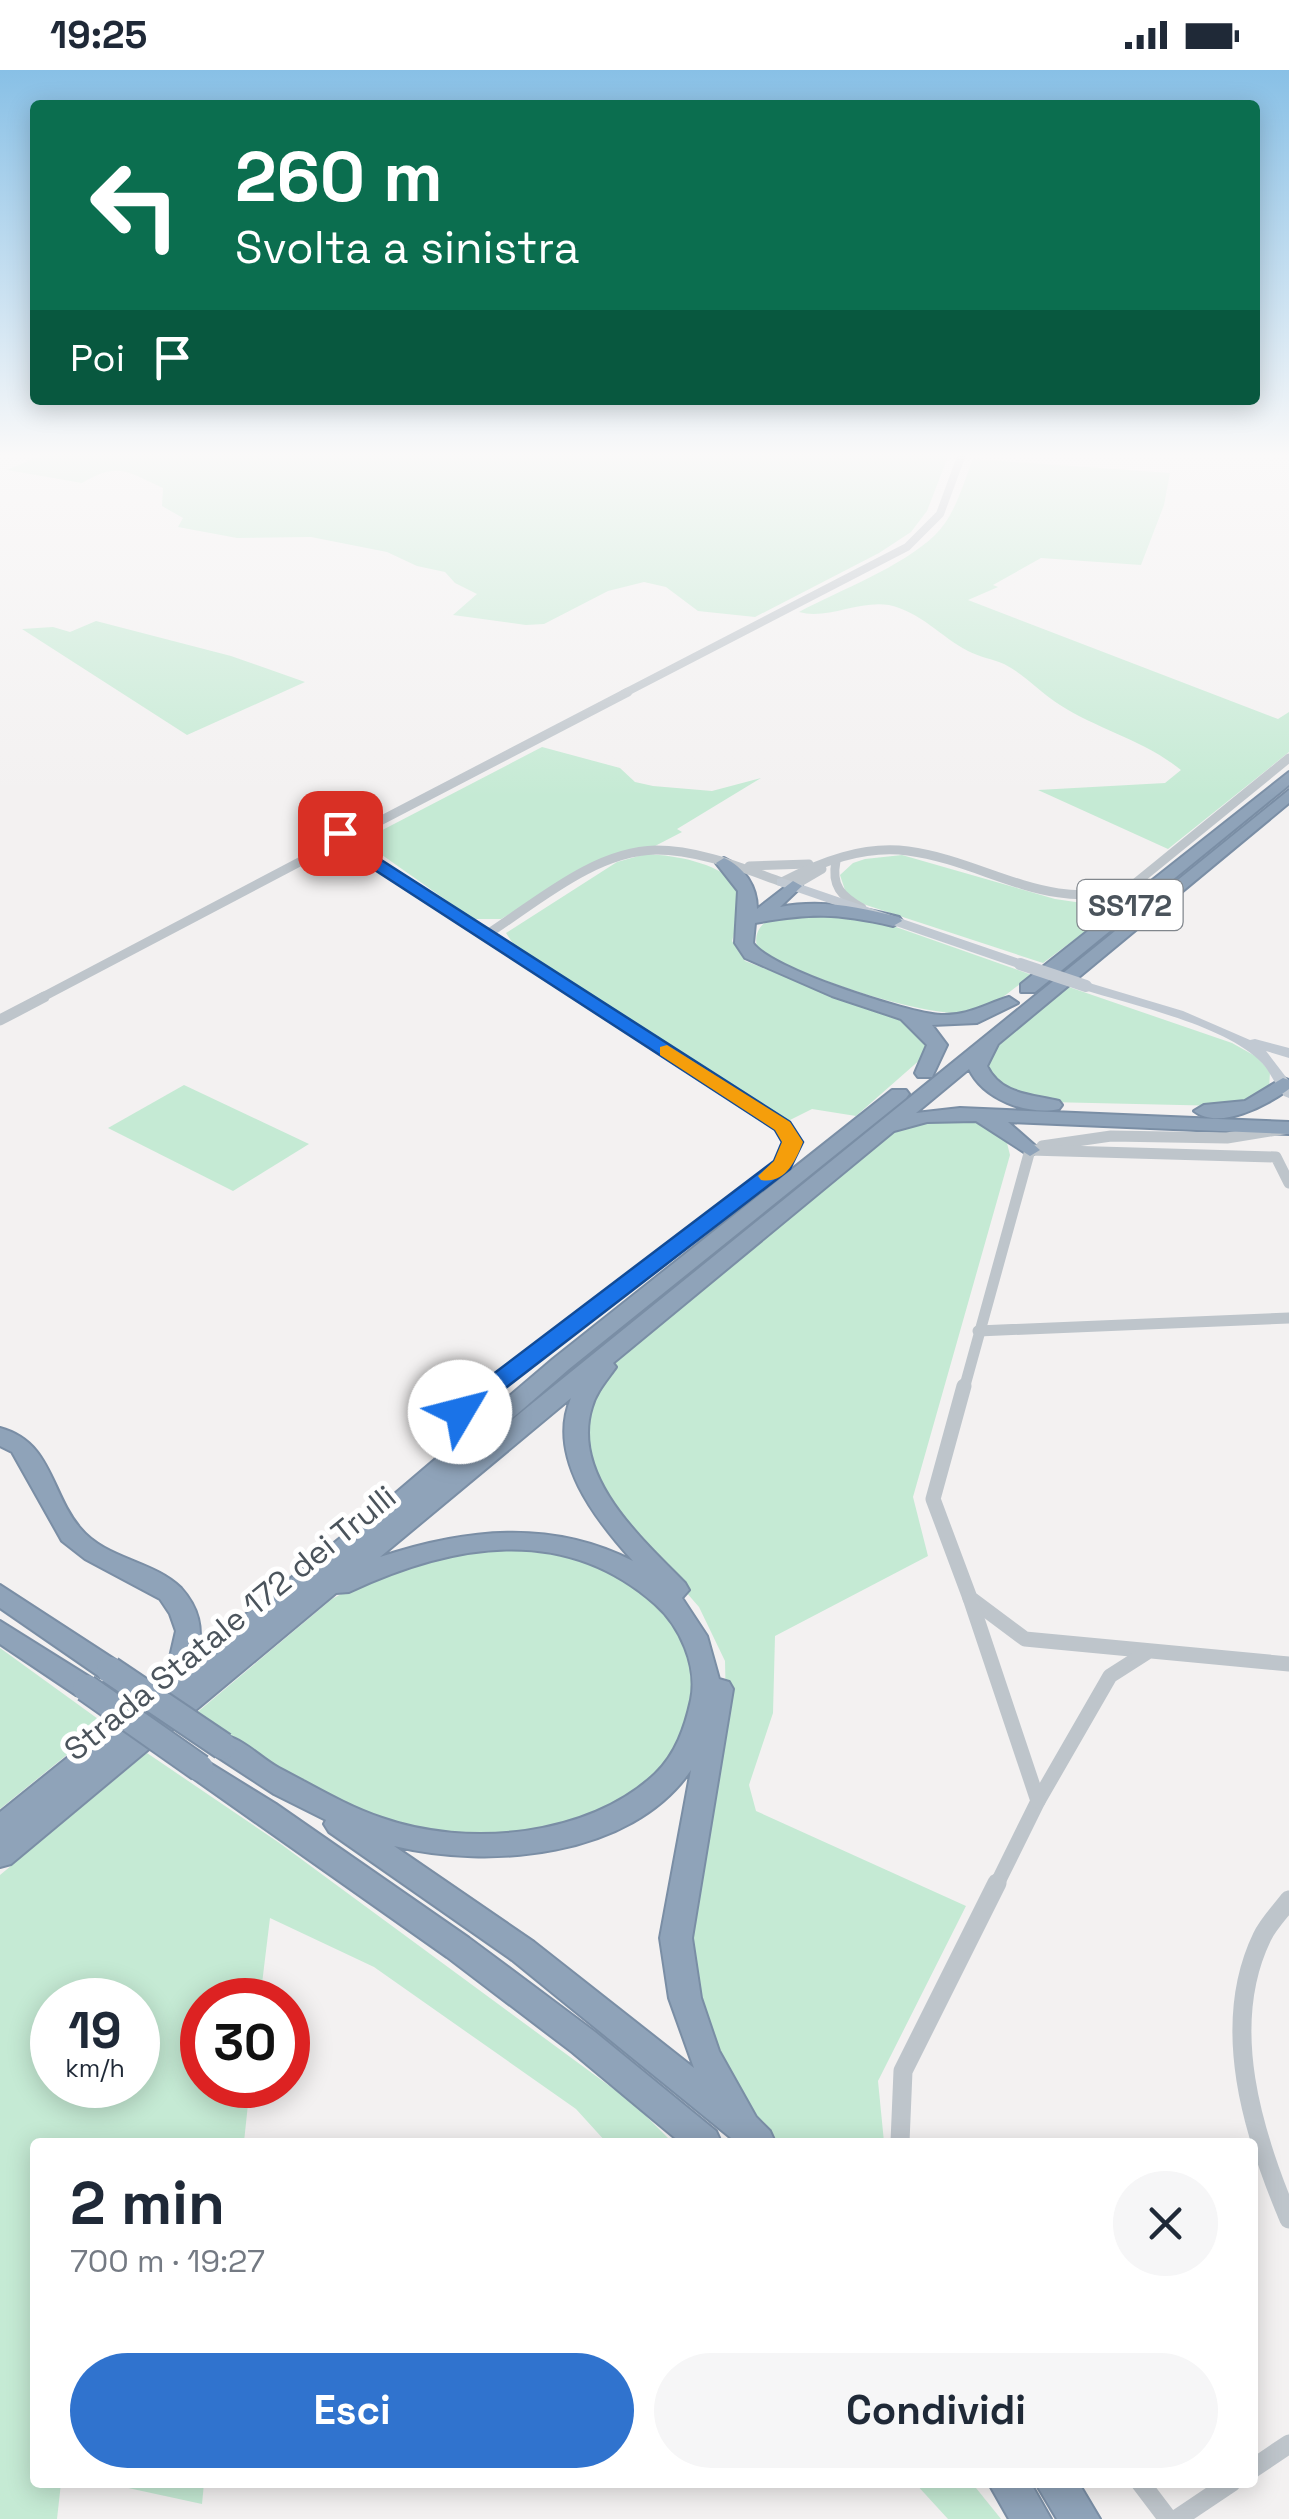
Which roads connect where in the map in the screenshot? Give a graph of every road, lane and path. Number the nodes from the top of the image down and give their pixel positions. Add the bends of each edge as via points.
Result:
1 (866, 568) edge
2 (1289, 758) edge
3 (1289, 777) edge
4 (1289, 795) edge
5 (351, 841) junction
6 (836, 860) junction
7 (724, 863) junction
8 (788, 884) junction
9 (751, 917) junction
10 (884, 918) junction
11 (486, 935) junction
12 (1008, 1003) junction
13 (903, 1013) junction
14 (0, 1020) edge
15 (1217, 1030) junction
16 (996, 1032) junction
17 (1289, 1053) edge
18 (925, 1073) junction
19 (1287, 1085) edge
20 (960, 1114) junction
21 (1289, 1128) edge
22 (874, 1135) junction
23 (1030, 1150) junction
24 (1289, 1183) edge
25 (1289, 1318) edge
26 (978, 1331) junction
27 (617, 1347) junction
28 (460, 1412) dead end
29 (0, 1436) edge
30 (0, 1594) edge
31 (970, 1598) junction
32 (286, 1618) junction
33 (0, 1630) edge
34 (1146, 1653) junction
35 (1289, 1664) edge
36 (176, 1688) junction
37 (212, 1757) junction
38 (274, 1778) junction
39 (1038, 1801) junction
40 (3, 1826) edge
41 (0, 1855) edge
42 (1289, 1900) edge
43 (751, 2135) edge
44 (699, 2138) edge
45 (900, 2138) edge
46 (1289, 2219) edge
47 (1289, 2444) edge
48 (1258, 2465) edge
49 (1010, 2488) edge
50 (1058, 2488) edge
51 (1145, 2488) edge
52 (1223, 2488) edge
53 (1032, 2519) edge
54 (1081, 2519) edge
55 (1168, 2519) edge
56 (1177, 2519) edge

1 - 5 street
2 - 6 street via 1115,893 1059,894 911,851
3 - 12 highway, Strada Statale 172 dei Trulli / SS172
4 - 16 highway, Strada Statale 172 dei Trulli / SS172
5 - 11 street
5 - 14 street via 328,847
6 - 7 street
6 - 8 street
6 - 10 street via 836,891
7 - 8 street
7 - 9 highway via 748,887
7 - 11 street via 673,851 624,855
8 - 9 highway
8 - 10 street
9 - 10 highway via 824,906
9 - 13 highway via 744,943 758,959
10 - 15 street, bridge
11 - 28 street via 783,1126 792,1142 783,1164
12 - 13 highway via 968,1020
12 - 18 highway, Strada Statale 172 dei Trulli / SS172
13 - 18 highway via 934,1037 936,1053
15 - 17 street
15 - 19 street via 1264,1056
16 - 19 highway via 978,1059 979,1073 999,1092 1032,1102 1237,1110
16 - 22 highway, Strada Statale 172 dei Trulli / SS172
18 - 36 highway, Strada Statale 172 dei Trulli / SS172 via 575,1353
20 - 21 highway
20 - 22 highway via 911,1119
20 - 23 highway via 999,1124
21 - 23 street via 1227,1138 1075,1139
22 - 27 highway, Strada Statale 172 dei Trulli / SS172
23 - 24 street via 1276,1157
23 - 26 street
25 - 26 street
26 - 31 street via 933,1499
27 - 32 highway, Strada Statale 172 dei Trulli / SS172
27 - 43 highway via 578,1412 580,1449 591,1488 619,1529 693,1607 717,1654 720,1702 676,1938 685,1998 704,2055
29 - 36 highway via 21,1446 71,1535 169,1592 183,1611 190,1631
30 - 37 highway, bridge via 110,1670
31 - 34 street via 1025,1639
31 - 39 street
32 - 38 highway via 366,1573 428,1553 512,1540 570,1546 623,1566 667,1598 692,1631 706,1694 690,1746 663,1782 619,1815 564,1838 520,1845 434,1843 360,1823
32 - 41 highway, Strada Statale 172 dei Trulli / SS172
33 - 37 highway, bridge via 86,1688
34 - 35 street
34 - 39 street via 1110,1676
36 - 40 highway, Strada Statale 172 dei Trulli / SS172
37 - 38 highway
37 - 44 highway via 606,2057
38 - 43 highway via 523,1950
39 - 45 street via 903,2071
42 - 46 street via 1263,1936 1250,1972 1246,2024 1246,2095
47 - 48 street
49 - 53 highway
50 - 54 highway
51 - 55 street
52 - 56 street

